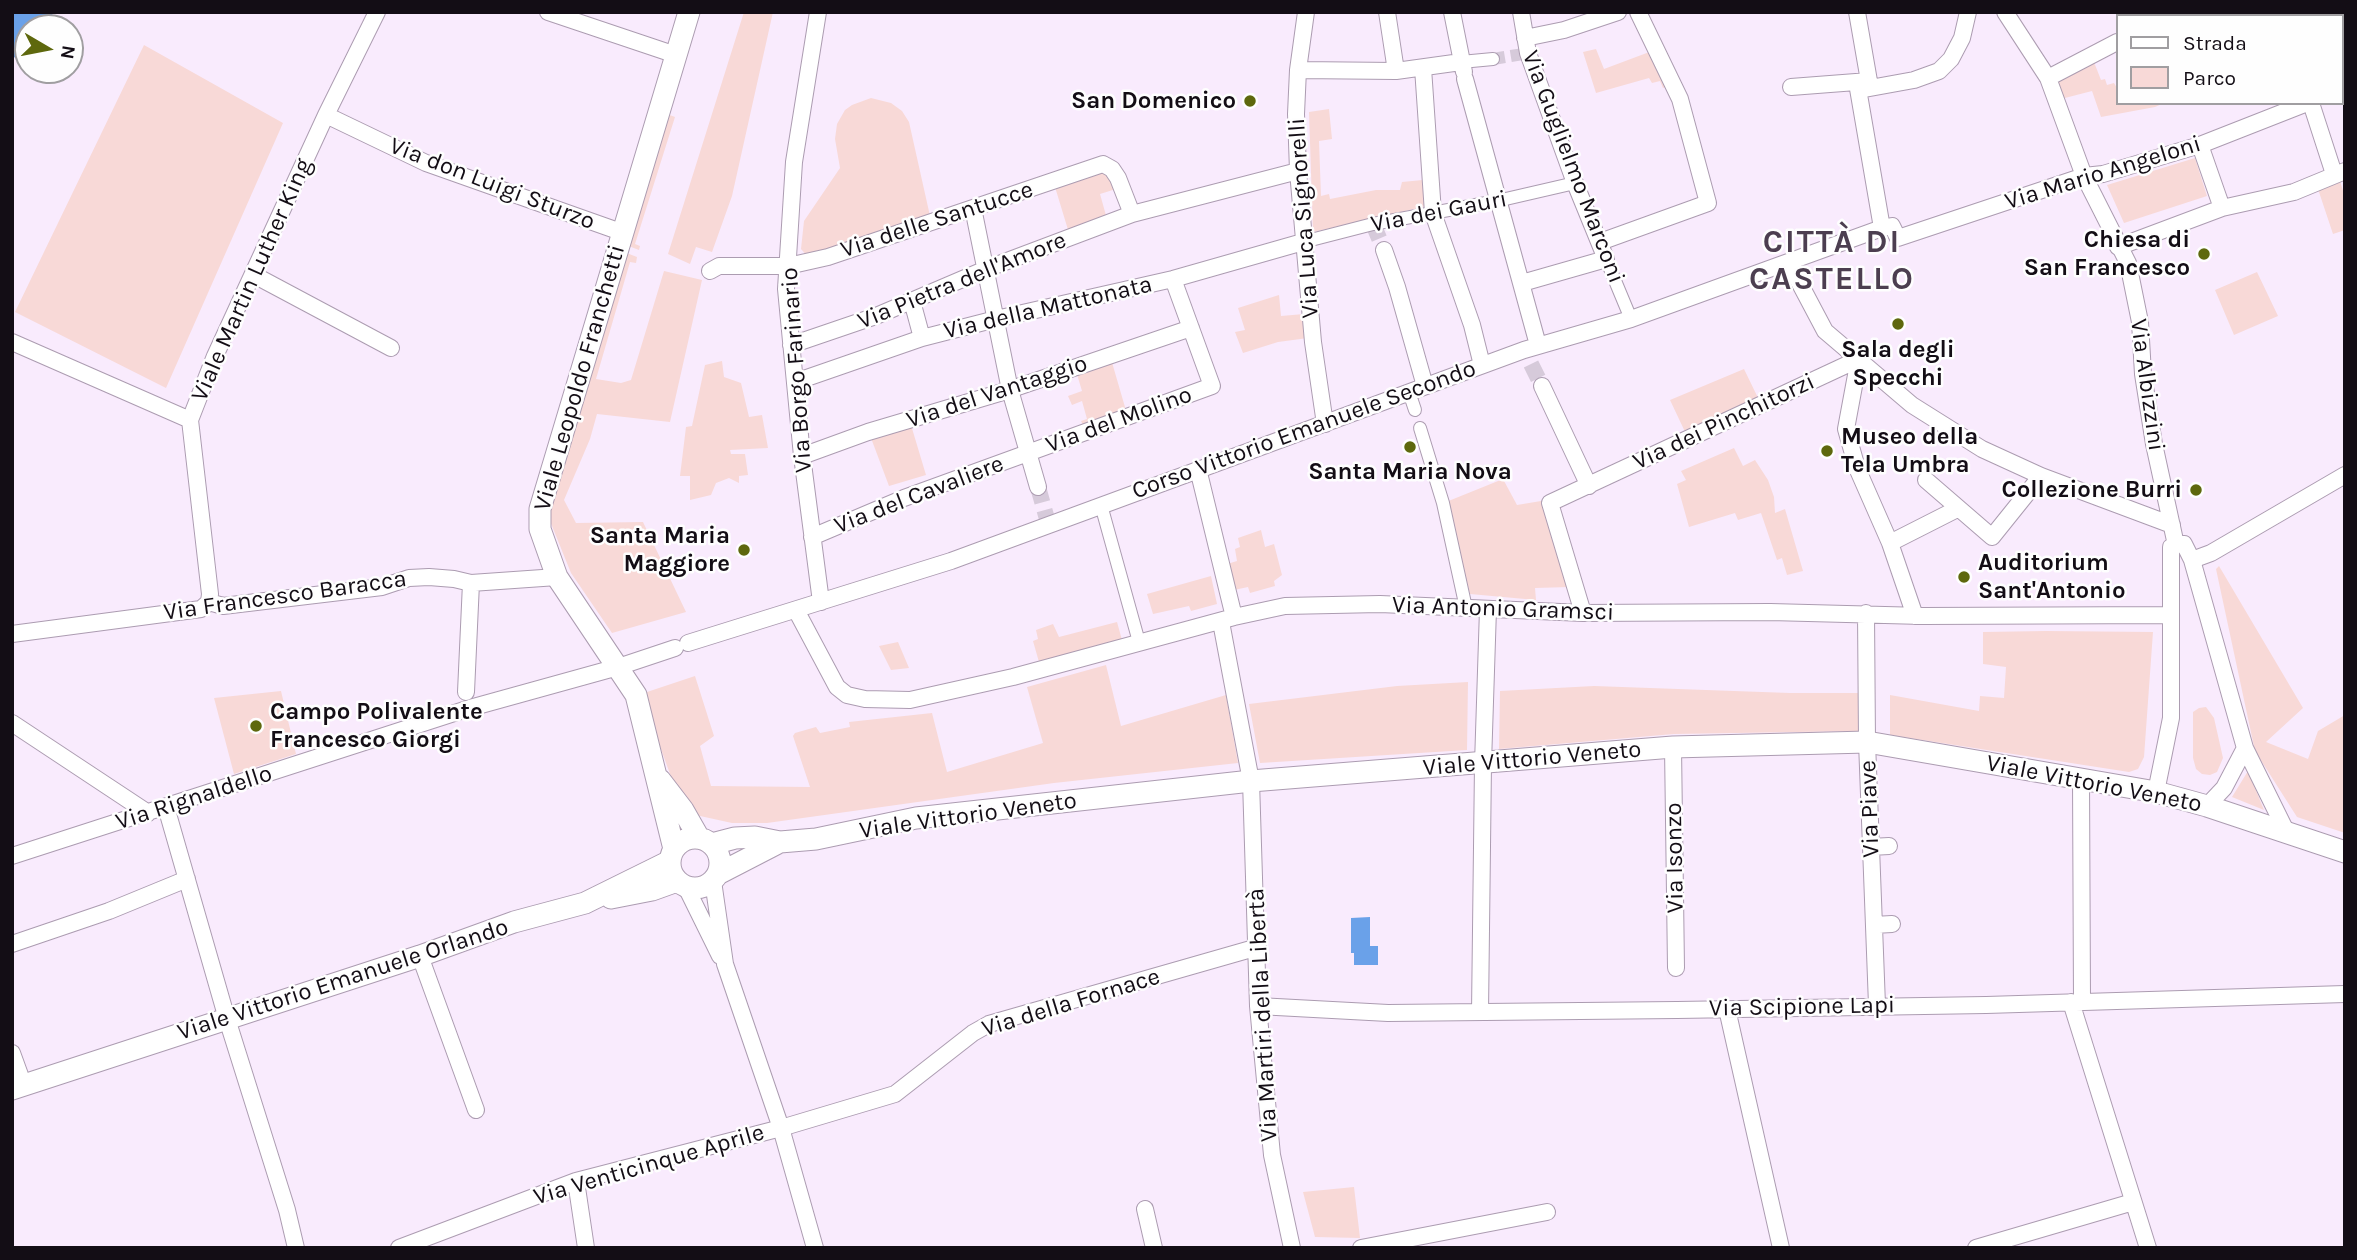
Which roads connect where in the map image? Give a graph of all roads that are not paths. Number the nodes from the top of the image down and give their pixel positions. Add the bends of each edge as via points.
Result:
1 (377, 12) edge
2 (548, 12) edge
3 (689, 12) edge
4 (818, 12) edge
5 (1306, 12) edge
6 (1387, 12) edge
7 (1452, 12) edge
8 (1521, 12) edge
9 (1618, 12) edge
10 (1638, 12) edge
11 (1857, 12) edge
12 (1968, 12) edge
13 (2005, 12) edge
14 (2116, 43) edge
15 (1525, 48) junction
16 (676, 55) junction
17 (1493, 59) tunnel mouth
18 (1423, 68) junction
19 (1298, 70) junction
20 (1396, 71) junction
21 (1463, 71) junction
22 (2048, 78) junction
23 (1858, 86) junction
24 (1791, 87) dead end
25 (2304, 105) edge
26 (2310, 105) edge
27 (326, 115) junction
28 (2200, 145) junction
29 (1298, 171) junction
30 (2339, 173) edge
31 (2084, 176) junction
32 (1574, 183) junction
33 (1497, 201) junction
34 (970, 205) junction
35 (2221, 208) junction
36 (1433, 213) junction
37 (1132, 214) junction
38 (1882, 228) junction
39 (621, 232) junction
40 (1303, 242) junction
41 (1600, 242) junction
42 (2118, 247) junction
43 (1384, 250) tunnel mouth
44 (1606, 259) junction
45 (1789, 263) junction
46 (788, 266) junction
47 (986, 269) junction
48 (710, 271) dead end
49 (254, 275) junction
50 (1173, 279) junction
51 (1522, 284) junction
52 (912, 301) junction
53 (996, 319) junction
54 (1631, 319) junction
55 (1189, 322) junction
56 (922, 338) junction
57 (12, 342) edge
58 (791, 345) junction
59 (391, 348) dead end
60 (1531, 353) junction
61 (1859, 359) junction
62 (1482, 365) junction
63 (794, 382) junction
64 (1425, 386) junction
65 (1542, 386) tunnel mouth
66 (1010, 390) junction
67 (1409, 392) junction
68 (1415, 410) dead end
69 (190, 420) junction
70 (1325, 424) junction
71 (1420, 428) dead end
72 (1026, 453) junction
73 (802, 456) junction
74 (1198, 469) junction
75 (2345, 475) edge
76 (2041, 476) junction
77 (1926, 480) dead end
78 (1589, 486) junction
79 (1038, 487) tunnel mouth
80 (1101, 505) junction
81 (1957, 509) junction
82 (2172, 525) junction
83 (812, 537) junction
84 (1890, 543) junction
85 (2176, 545) junction
86 (2192, 560) junction
87 (558, 577) junction
88 (471, 583) junction
89 (209, 602) junction
90 (821, 602) junction
91 (1466, 608) junction
92 (1488, 609) junction
93 (796, 610) junction
94 (1583, 613) junction
95 (1866, 613) junction
96 (2171, 615) junction
97 (1915, 616) junction
98 (1227, 619) junction
99 (12, 634) edge
100 (1139, 642) junction
101 (681, 645) joint
102 (618, 667) junction
103 (466, 692) dead end
104 (12, 723) edge
105 (1867, 742) junction
106 (1673, 747) junction
107 (2245, 748) junction
108 (1483, 764) junction
109 (658, 778) junction
110 (2081, 779) junction
111 (1251, 781) junction
112 (2156, 792) junction
113 (2207, 806) junction
114 (166, 807) junction
115 (148, 813) junction
116 (2288, 835) junction
117 (706, 841) junction
118 (780, 842) junction
119 (1889, 846) dead end
120 (1871, 847) junction
121 (2345, 852) edge
122 (672, 855) junction
123 (12, 856) edge
124 (715, 878) junction
125 (187, 879) junction
126 (682, 884) junction
127 (585, 904) junction
128 (1892, 924) dead end
129 (1874, 925) junction
130 (12, 944) edge
131 (1258, 947) junction
132 (420, 956) junction
133 (725, 964) junction
134 (1676, 968) dead end
135 (2345, 994) edge
136 (2077, 1002) junction
137 (1877, 1005) junction
138 (1258, 1006) junction
139 (1727, 1009) junction
140 (1480, 1012) junction
141 (227, 1019) junction
142 (12, 1053) edge
143 (18, 1087) edge
144 (476, 1110) dead end
145 (781, 1128) junction
146 (576, 1181) junction
147 (2133, 1202) junction
148 (1145, 1209) dead end
149 (1547, 1212) dead end
150 (296, 1248) edge
151 (399, 1248) edge
152 (586, 1248) edge
153 (816, 1248) edge
154 (1154, 1248) edge
155 (1292, 1248) edge
156 (1361, 1248) edge
157 (1782, 1248) edge
158 (1976, 1248) edge
159 (2148, 1248) edge

1 - 27 street, Viale Martin Luther King
2 - 16 street
3 - 16 main road, Viale Leopoldo Franchetti
4 - 46 street, Via Borgo Farinario via 794,162
5 - 19 street, Via Luca Signorelli
6 - 20 street
7 - 21 street
8 - 15 street, Via Guglielmo Marconi
9 - 15 street
10 - 41 street via 1680,99 1708,203
11 - 23 street via 1869,81
12 - 23 street via 1962,38 1939,71 1914,80
13 - 22 street, Via Albizzini
14 - 22 street
15 - 32 street, Via Guglielmo Marconi
16 - 39 main road, Viale Leopoldo Franchetti
17 - 21 street
18 - 20 street
18 - 21 street
18 - 36 street
19 - 20 street
19 - 29 street, Via Luca Signorelli
21 - 33 street
22 - 31 street, Via Albizzini
23 - 24 street
23 - 38 street
25 - 28 street, Via Mario Angeloni
26 - 30 street
27 - 39 street, Via don Luigi Sturzo via 426,163
27 - 49 street, Viale Martin Luther King
28 - 31 street, Via Mario Angeloni
28 - 35 street
29 - 37 street, Via Pietra dell'Amore
29 - 40 street, Via Luca Signorelli
30 - 35 street via 2294,192
31 - 38 street, Via Mario Angeloni via 1898,238 1892,226
31 - 42 street, Via Albizzini
32 - 33 street, Via dei Gauri
32 - 41 street, Via Guglielmo Marconi
33 - 36 street, Via dei Gauri
33 - 51 street
34 - 37 street, Via delle Santucce via 1103,164 1118,178
34 - 46 street, Via delle Santucce via 828,257
34 - 47 street
35 - 42 street
36 - 40 street, Via dei Gauri
36 - 62 street
37 - 47 street, Via Pietra dell'Amore
38 - 45 street, Corso Vittorio Emanuele Secondo
39 - 87 main road, Viale Leopoldo Franchetti via 540,509 540,529
40 - 50 street, Via della Mattonata
40 - 70 street, Via Luca Signorelli
41 - 44 street, Via Guglielmo Marconi
42 - 82 street, Via Albizzini via 2128,263 2140,322 2154,444
43 - 64 street
44 - 51 street
44 - 54 street, Via Guglielmo Marconi
45 - 54 street, Corso Vittorio Emanuele Secondo
45 - 61 street via 1825,331
46 - 48 street, Via delle Santucce via 719,266
46 - 58 street, Via Borgo Farinario
47 - 52 street, Via Pietra dell'Amore
47 - 53 street
49 - 59 street
49 - 69 street, Viale Martin Luther King
50 - 53 street, Via della Mattonata
50 - 55 street
51 - 60 street
52 - 56 street
52 - 58 street, Via Pietra dell'Amore
53 - 56 street, Via della Mattonata
53 - 66 street
54 - 60 street, Corso Vittorio Emanuele Secondo
55 - 66 street, Via del Vantaggio
55 - 72 street, Via del Molino via 1212,386
56 - 63 street, Via della Mattonata
57 - 69 street
58 - 63 street, Via Borgo Farinario
60 - 62 street, Corso Vittorio Emanuele Secondo
61 - 76 street via 1912,405 1982,449
61 - 78 street, Via dei Pinchitorzi
61 - 84 street via 1846,429 1857,468
62 - 64 street, Corso Vittorio Emanuele Secondo
63 - 73 street, Via Borgo Farinario
64 - 67 street, Corso Vittorio Emanuele Secondo
65 - 78 street
66 - 72 street
66 - 73 street, Via del Vantaggio
67 - 68 street
67 - 70 street, Corso Vittorio Emanuele Secondo
69 - 89 street, Viale Martin Luther King
70 - 74 street, Corso Vittorio Emanuele Secondo
71 - 91 street via 1443,503
72 - 79 street
72 - 83 street, Via del Cavaliere
73 - 83 street, Via Borgo Farinario
74 - 80 street, Corso Vittorio Emanuele Secondo
74 - 98 street, Via Martiri della Libertà
75 - 86 street
76 - 81 street via 1992,537
76 - 82 street
77 - 81 street
78 - 94 street, Via dei Pinchitorzi via 1550,503
80 - 90 street, Corso Vittorio Emanuele Secondo via 951,561
80 - 100 street
81 - 84 street
82 - 85 street, Via Albizzini
83 - 90 street, Via Borgo Farinario
84 - 97 street
85 - 86 street via 2184,544
85 - 96 street via 2171,547
86 - 107 street
87 - 88 street, Via Francesco Baracca
87 - 102 main road, Viale Leopoldo Franchetti
88 - 89 street, Via Francesco Baracca via 409,578 382,587 223,606
88 - 103 street
89 - 99 street, Via Francesco Baracca via 201,608
90 - 93 street, Corso Vittorio Emanuele Secondo
91 - 92 street, Via Antonio Gramsci
91 - 98 street, Via Antonio Gramsci via 1284,606
92 - 94 street, Via Antonio Gramsci
92 - 108 street
93 - 100 street, Via Antonio Gramsci via 837,687 865,699 910,700
93 - 101 street, Corso Vittorio Emanuele Secondo
94 - 95 street, Via Antonio Gramsci
95 - 97 street, Via Antonio Gramsci
95 - 105 street, Via Piave
96 - 97 street, Via Antonio Gramsci
96 - 112 street via 2171,718
98 - 100 street, Via Antonio Gramsci
98 - 111 street, Via Martiri della Libertà
101 - 102 street, Via Rignaldello
102 - 109 main road, Viale Leopoldo Franchetti via 636,695
102 - 114 street, Via Rignaldello via 470,708
104 - 115 street
105 - 106 main road, Viale Vittorio Veneto
105 - 110 main road, Viale Vittorio Veneto
105 - 120 street, Via Piave
106 - 108 main road, Viale Vittorio Veneto
106 - 134 street, Via Isonzo
107 - 113 street via 2224,788
107 - 116 street
108 - 111 main road, Viale Vittorio Veneto
108 - 140 street
109 - 117 main road
109 - 122 main road, Viale Leopoldo Franchetti
110 - 112 main road, Viale Vittorio Veneto
110 - 136 street
111 - 118 main road, Viale Vittorio Veneto via 916,818
111 - 131 street, Via Martiri della Libertà
112 - 113 main road, Viale Vittorio Veneto
113 - 116 main road, Viale Vittorio Veneto
114 - 115 street, Via Rignaldello
114 - 125 street
115 - 123 street, Via Rignaldello
116 - 121 main road, Viale Vittorio Veneto
117 - 118 main road via 755,837
117 - 122 main road via 685,840
117 - 124 main road via 720,859
118 - 124 main road, Viale Vittorio Veneto
119 - 120 street
120 - 129 street, Via Piave
122 - 126 main road via 670,868
122 - 127 main road, Viale Vittorio Emanuele Orlando
124 - 126 main road via 701,888
124 - 133 street
125 - 130 street
125 - 141 street
126 - 127 main road
126 - 133 street
127 - 132 main road, Viale Vittorio Emanuele Orlando via 514,922
128 - 129 street
129 - 137 street, Via Piave
131 - 138 street, Via Martiri della Libertà
131 - 145 street, Via della Fornace via 989,1024 895,1094
132 - 141 main road, Viale Vittorio Emanuele Orlando
132 - 144 street
133 - 145 street
135 - 136 street, Via Scipione Lapi
136 - 137 street, Via Scipione Lapi
136 - 147 street
137 - 139 street, Via Scipione Lapi
138 - 140 street, Via Scipione Lapi
138 - 155 street, Via Martiri della Libertà via 1272,1155
139 - 140 street, Via Scipione Lapi
139 - 157 street
141 - 143 main road, Viale Vittorio Emanuele Orlando
141 - 150 street
142 - 143 street
145 - 146 street, Via Venticinque Aprile
145 - 153 street
146 - 151 street, Via Venticinque Aprile
146 - 152 street
147 - 158 street
147 - 159 street
148 - 154 street
149 - 156 street

